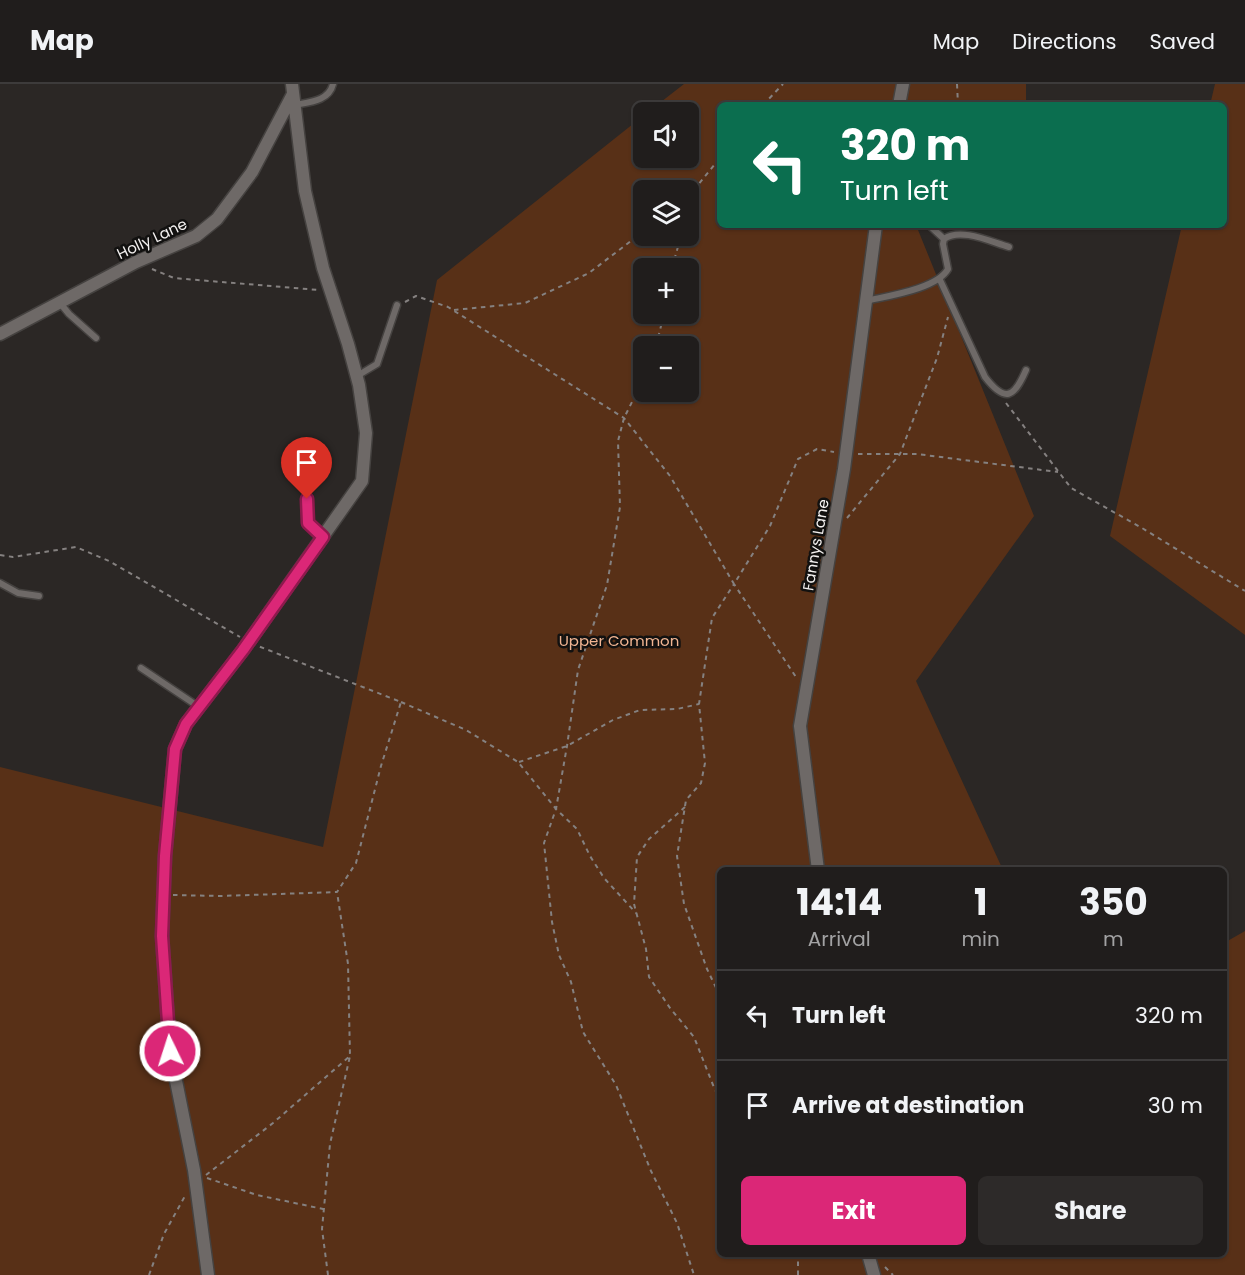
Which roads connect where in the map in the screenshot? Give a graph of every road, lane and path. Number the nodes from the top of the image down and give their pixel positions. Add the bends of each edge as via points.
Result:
1 (333, 84) edge
2 (783, 84) edge
3 (903, 84) edge
4 (957, 84) edge
5 (293, 95) edge
6 (766, 102) edge
7 (900, 102) edge
8 (958, 102) edge
9 (717, 162) edge
10 (699, 186) edge
11 (876, 228) edge
12 (932, 228) edge
13 (633, 239) edge
14 (944, 239) junction
15 (1009, 247) dead end
16 (136, 262) junction
17 (940, 280) junction
18 (330, 291) junction
19 (865, 301) junction
20 (60, 302) junction
21 (397, 305) joint
22 (951, 305) junction
23 (454, 310) junction
24 (0, 334) edge
25 (96, 338) dead end
26 (1026, 370) dead end
27 (357, 376) junction
28 (998, 391) junction
29 (633, 400) edge
30 (624, 418) junction
31 (846, 454) junction
32 (900, 454) junction
33 (1058, 472) junction
34 (307, 499) dead end
35 (847, 518) dead end
36 (323, 537) junction
37 (0, 555) edge
38 (0, 583) edge
39 (734, 584) junction
40 (1245, 591) edge
41 (39, 596) dead end
42 (248, 642) junction
43 (141, 668) dead end
44 (806, 692) junction
45 (401, 702) junction
46 (699, 704) junction
47 (199, 707) junction
48 (567, 746) junction
49 (518, 762) junction
50 (685, 807) junction
51 (556, 809) junction
52 (818, 867) edge
53 (337, 892) junction
54 (165, 894) junction
55 (637, 914) junction
56 (717, 989) edge
57 (350, 1056) junction
58 (717, 1092) edge
59 (196, 1183) junction
60 (324, 1209) junction
61 (798, 1257) edge
62 (869, 1257) edge
63 (149, 1275) edge
64 (208, 1275) edge
65 (328, 1275) edge
66 (694, 1275) edge
67 (798, 1275) edge
68 (874, 1275) edge

1 - 5 lane via 329,95 322,99
2 - 6 path
3 - 7 street
4 - 8 path
5 - 16 street, Holly Lane via 252,172 217,219 196,236
5 - 18 street via 305,191
9 - 10 path
11 - 19 street, Fannys Lane
12 - 14 lane
13 - 23 path via 589,273 525,303
14 - 15 lane via 956,234
14 - 17 lane via 948,269
16 - 18 path via 174,278
16 - 20 street, Holly Lane
17 - 19 lane
17 - 22 lane
18 - 27 street
19 - 31 street, Fannys Lane
20 - 24 street, Holly Lane
20 - 25 lane
21 - 23 path via 416,296
21 - 27 lane via 377,364
22 - 28 lane via 985,377
22 - 32 path via 937,358
23 - 30 path
26 - 28 lane via 1018,388 1011,393
27 - 36 street via 366,433 362,481
28 - 33 path
29 - 30 path
30 - 39 path via 670,476
30 - 48 path via 618,441 620,507 607,585 578,670
31 - 32 path
31 - 39 path via 817,449 798,459 770,525
31 - 44 street, Fannys Lane
32 - 33 path
32 - 35 path
33 - 40 path via 1071,488
34 - 36 lane via 308,523
36 - 42 street
37 - 42 path via 12,557 76,547 129,572
38 - 41 lane
39 - 44 path
39 - 46 path via 712,618
42 - 45 path
42 - 47 street
43 - 47 lane
44 - 52 street, Fannys Lane via 800,726
45 - 49 path via 466,730
45 - 53 path via 356,863
46 - 48 path via 640,710
46 - 50 path via 705,763 701,783 686,800
47 - 54 street via 175,749
48 - 49 path
48 - 51 path
49 - 51 path
50 - 55 path via 649,838 637,857
50 - 56 path via 677,856 684,904
51 - 55 path via 577,829 604,878
51 - 66 path via 544,843 559,955 571,982 583,1032 616,1085 677,1223
53 - 54 path
53 - 57 path via 348,964
54 - 59 street via 162,936 170,1051
55 - 58 path via 649,977 694,1037
57 - 60 path via 330,1144
57 - 60 path via 204,1177 257,1195
59 - 63 path via 164,1234
59 - 64 street
60 - 65 path via 322,1228
61 - 67 path
62 - 68 street

